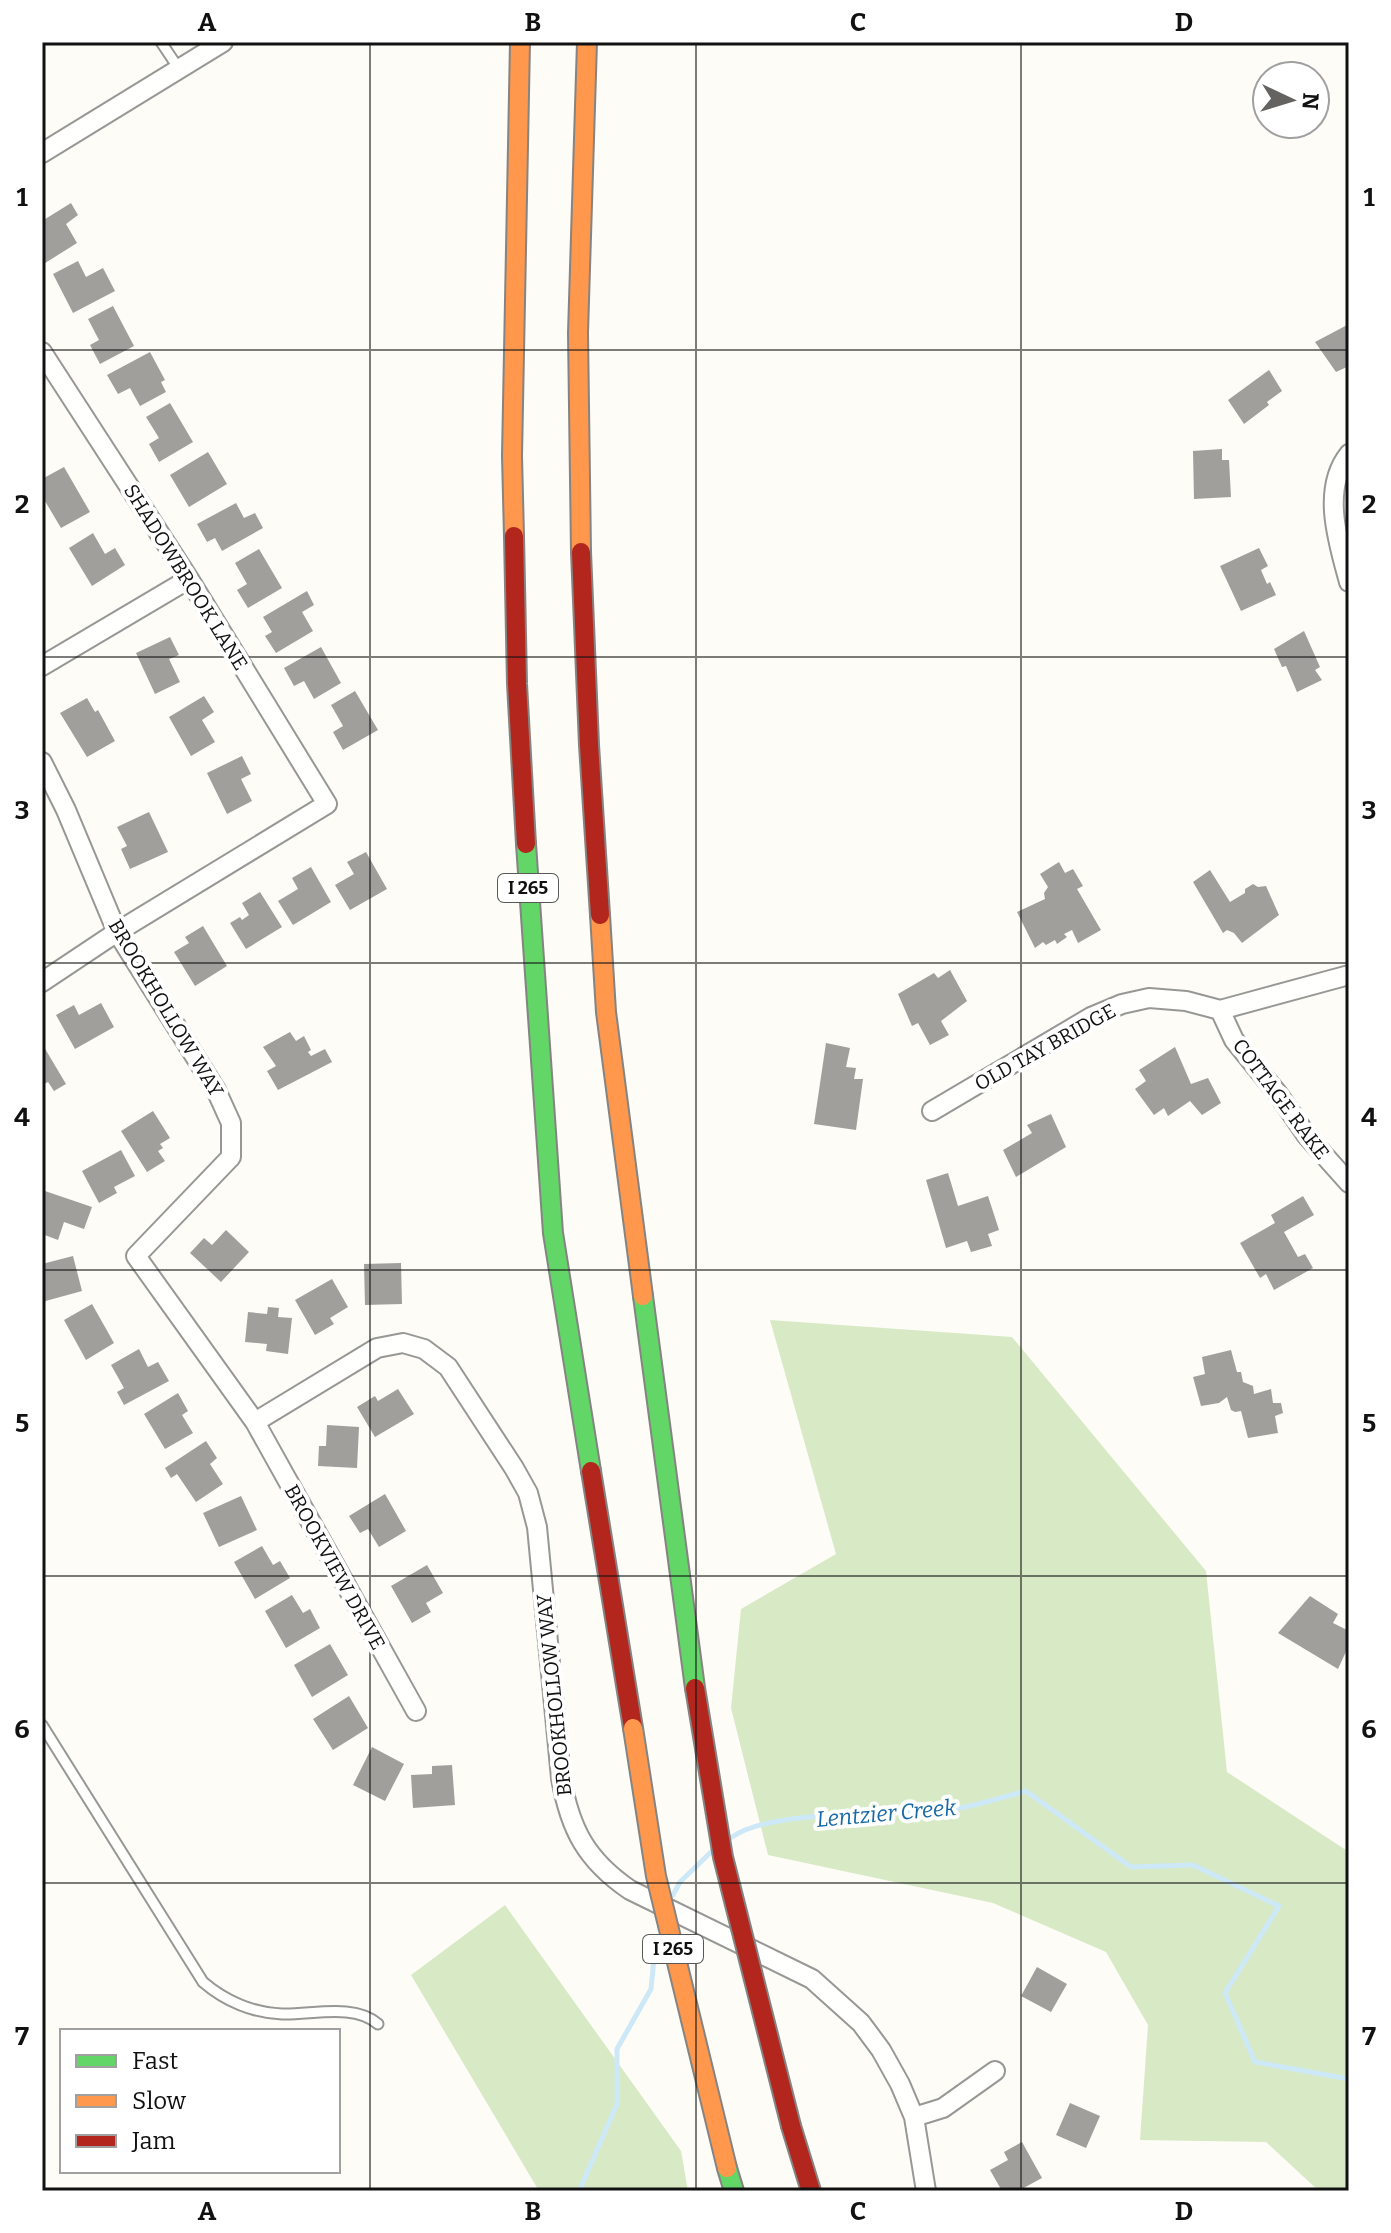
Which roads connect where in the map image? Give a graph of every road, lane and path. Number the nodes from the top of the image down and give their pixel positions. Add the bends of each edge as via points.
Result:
1 (161, 42) edge
2 (223, 42) edge
3 (520, 42) edge
4 (587, 42) edge
5 (179, 69) junction
6 (42, 153) edge
7 (43, 355) edge
8 (1349, 454) edge
9 (189, 579) junction
10 (1349, 582) edge
11 (42, 666) edge
12 (42, 762) edge
13 (117, 932) junction
14 (1349, 975) edge
15 (42, 982) edge
16 (1220, 1010) junction
17 (932, 1111) dead end
18 (231, 1123) joint
19 (1349, 1183) edge
20 (255, 1422) junction
21 (416, 1711) dead end
22 (42, 1725) edge
23 (378, 2024) dead end
24 (995, 2071) dead end
25 (914, 2117) junction
26 (734, 2191) edge
27 (811, 2191) edge
28 (926, 2191) edge

1 - 5 lane
2 - 5 street
3 - 26 highway, I 265, bridge via 512,456 517,684 553,1233 656,1876
4 - 27 highway, bridge via 578,333 581,543 606,1012 695,1688 723,1857
5 - 6 street
7 - 9 street, SHADOWBROOK LANE
8 - 10 street via 1341,463 1333,497
9 - 11 street
9 - 13 street, SHADOWBROOK LANE via 327,804
12 - 13 street, BROOKHOLLOW WAY
13 - 15 street
13 - 18 street, BROOKHOLLOW WAY via 216,1090
14 - 16 street, OLD TAY BRIDGE
16 - 17 street, OLD TAY BRIDGE via 1149,998 1122,1004
16 - 19 street, COTTAGE RAKE via 1234,1040
18 - 20 street, BROOKVIEW DRIVE via 231,1157 136,1256
20 - 21 street, BROOKVIEW DRIVE
20 - 25 street, BROOKHOLLOW WAY, bridge via 377,1348 403,1343 424,1349 448,1367 528,1493 537,1527 561,1778 566,1805 587,1852 630,1890 812,1979 861,2023 881,2050
22 - 23 lane via 203,1982 245,2007 279,2014 347,2012
24 - 25 street via 943,2108
25 - 28 street, BROOKHOLLOW WAY

